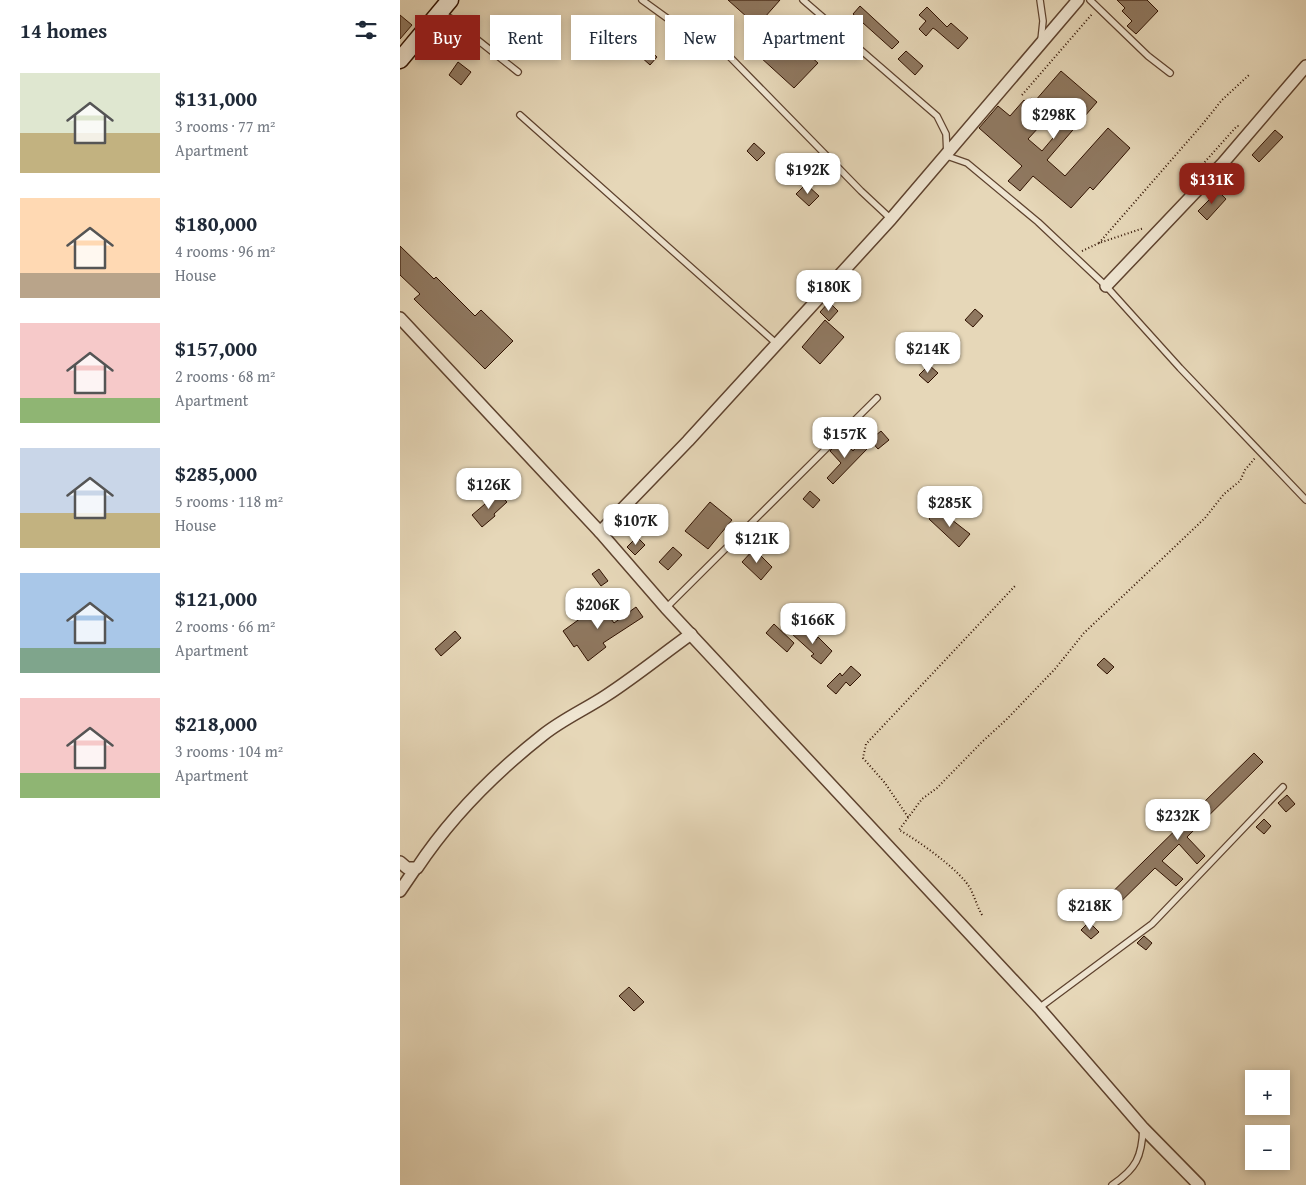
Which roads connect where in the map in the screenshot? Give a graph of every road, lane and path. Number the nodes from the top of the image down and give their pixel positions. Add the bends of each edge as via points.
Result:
1 (450, 0) edge
2 (642, 0) edge
3 (802, 0) edge
4 (1040, 0) edge
5 (1078, 0) edge
6 (1090, 0) edge
7 (1098, 8) junction
8 (440, 13) junction
9 (1040, 45) junction
10 (400, 60) edge
11 (1306, 66) edge
12 (518, 72) dead end
13 (1170, 73) dead end
14 (1249, 75) dead end
15 (1022, 96) dead end
16 (520, 115) dead end
17 (1258, 123) junction
18 (947, 156) junction
19 (1186, 183) dead end
20 (891, 219) junction
21 (1148, 226) dead end
22 (1098, 243) junction
23 (1074, 255) junction
24 (1106, 286) junction
25 (400, 318) edge
26 (777, 344) junction
27 (877, 398) dead end
28 (1260, 453) junction
29 (1306, 500) edge
30 (600, 532) junction
31 (1015, 586) dead end
32 (666, 608) junction
33 (691, 634) junction
34 (1283, 787) dead end
35 (908, 817) junction
36 (400, 862) edge
37 (415, 869) junction
38 (400, 891) edge
39 (982, 915) dead end
40 (1039, 1008) junction
41 (1143, 1128) junction
42 (1112, 1185) edge
43 (1199, 1185) edge

1 - 8 street
2 - 20 lane via 700,42 734,59
3 - 18 lane via 938,116 946,134
4 - 9 lane via 1043,21
5 - 9 street
6 - 7 lane
7 - 13 lane
7 - 15 path
8 - 10 street
8 - 12 lane
9 - 18 street
11 - 17 street
14 - 22 path via 1209,114
16 - 26 lane
17 - 19 path via 1237,126
17 - 24 street
18 - 20 street
18 - 23 lane via 967,163
20 - 26 street
21 - 22 path
22 - 23 path
23 - 24 lane
24 - 28 lane
25 - 30 street
26 - 30 street
27 - 32 lane
28 - 29 lane
28 - 35 path via 1240,481 1224,494 1205,518 1084,632 1055,669 937,788 922,799
30 - 32 street
31 - 35 path via 866,744 863,758
32 - 33 street
33 - 37 street via 606,696 542,736 469,804
33 - 40 street
34 - 40 lane via 1152,924
35 - 39 path via 899,830 962,876
36 - 37 street
37 - 38 street
40 - 41 street
41 - 42 lane via 1142,1150 1128,1175
41 - 43 street

